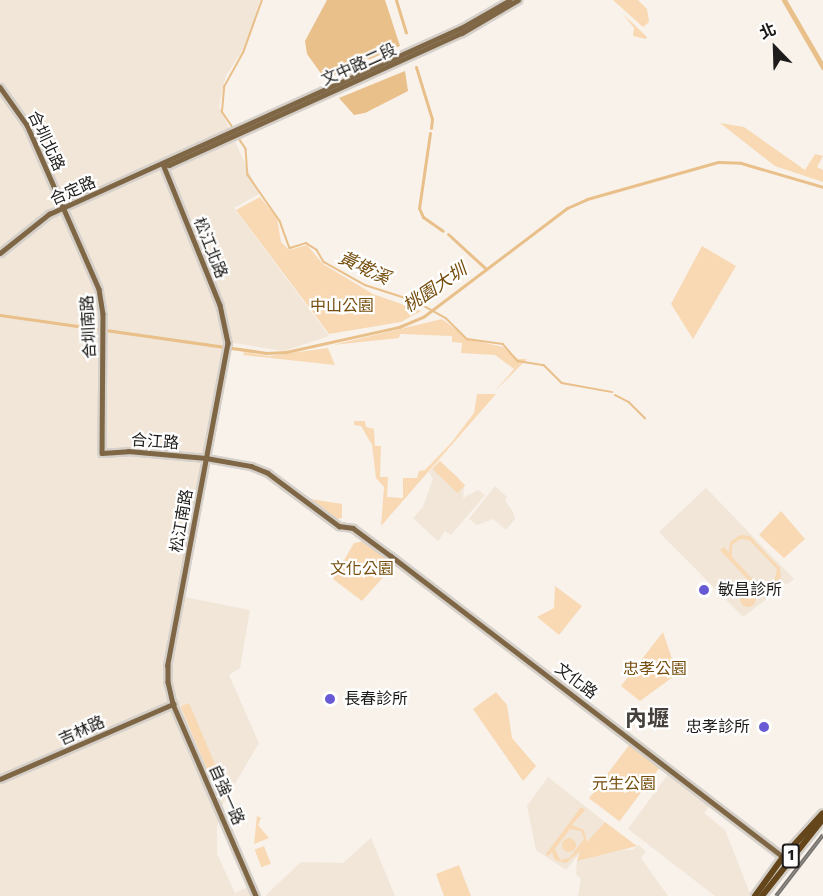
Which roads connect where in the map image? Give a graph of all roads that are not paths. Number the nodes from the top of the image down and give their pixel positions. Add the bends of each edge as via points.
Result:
1 (510, 0) edge
2 (518, 0) edge
3 (0, 87) edge
4 (235, 132) junction
5 (206, 145) joint
6 (163, 164) junction
7 (63, 208) junction
8 (0, 253) edge
9 (228, 343) joint
10 (102, 453) joint
11 (206, 458) junction
12 (280, 483) joint
13 (173, 704) junction
14 (0, 779) edge
15 (823, 813) edge
16 (823, 819) edge
17 (785, 859) junction
18 (256, 896) edge
19 (755, 896) edge
20 (762, 896) edge

1 - 4 street, 文中路二段 via 461,28
2 - 4 street, 文中路二段 via 462,33
3 - 7 street, 合圳北路 via 27,125
4 - 5 street, 文中路二段
5 - 6 street, 合定路 via 169,165
6 - 7 street, 合定路
6 - 9 street, 松江北路 via 220,305
7 - 8 street, 合定路 via 36,222
7 - 10 street, 合圳南路 via 99,289 103,324
9 - 11 street, 松江南路
10 - 11 street, 合江路 via 128,451
11 - 12 street, 合江路 via 251,466
11 - 13 street, 松江南路 via 168,665
12 - 17 street, 文化路 via 332,521 391,556
13 - 14 street, 吉林路
13 - 18 street, 自強一路
15 - 17 main road, 1
16 - 17 main road, 1
17 - 19 main road, 1
17 - 20 main road, 1

